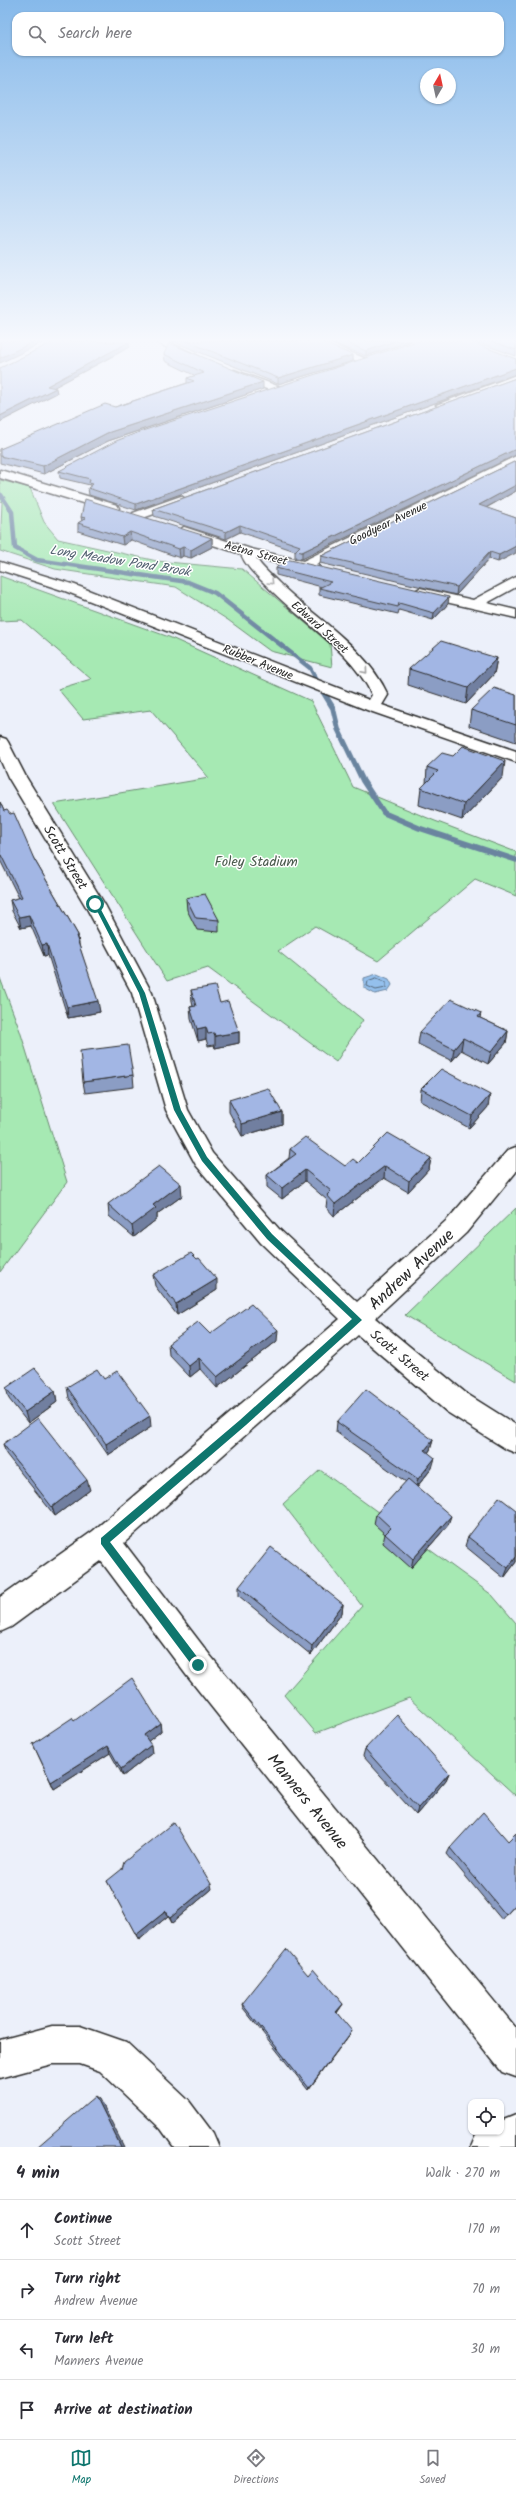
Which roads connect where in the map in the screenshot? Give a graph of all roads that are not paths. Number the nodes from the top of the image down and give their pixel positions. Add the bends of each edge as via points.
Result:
1 (516, 460) edge
2 (0, 474) edge
3 (51, 476) dead end
4 (37, 484) junction
5 (189, 497) edge
6 (137, 516) junction
7 (159, 523) edge
8 (174, 528) edge
9 (247, 552) junction
10 (303, 565) junction
11 (0, 566) edge
12 (326, 571) edge
13 (516, 581) edge
14 (404, 589) edge
15 (474, 605) junction
16 (516, 614) edge
17 (373, 707) junction
18 (0, 742) edge
19 (516, 757) edge
20 (516, 1156) edge
21 (358, 1320) junction
22 (516, 1440) edge
23 (104, 1541) junction
24 (0, 1616) edge
25 (516, 2058) edge
26 (0, 2059) edge
27 (516, 2135) edge
28 (199, 2147) edge
29 (492, 2147) edge

1 - 10 street, Goodyear Avenue
2 - 4 street
3 - 4 street
4 - 6 street
5 - 6 street
6 - 7 street
8 - 9 street, Aetna Street
9 - 10 street, Aetna Street
9 -> 17 street, Edward Street via 251,562 366,671 380,695
10 - 12 street, Aetna Street
11 - 17 street, Rubber Avenue via 70,588
13 - 15 street
14 - 15 street
15 - 16 street
17 - 19 street, Rubber Avenue
18 - 21 street, Scott Street via 17,777 99,911 142,993 177,1110 204,1159 270,1236
20 - 21 street, Andrew Avenue via 457,1226 389,1287
21 - 22 street, Scott Street via 457,1403
21 - 23 street, Andrew Avenue
23 - 24 street, Andrew Avenue
23 - 25 street, Manners Avenue via 198,1665
26 - 28 street via 52,2045 80,2045 112,2056 175,2115
27 - 29 street

